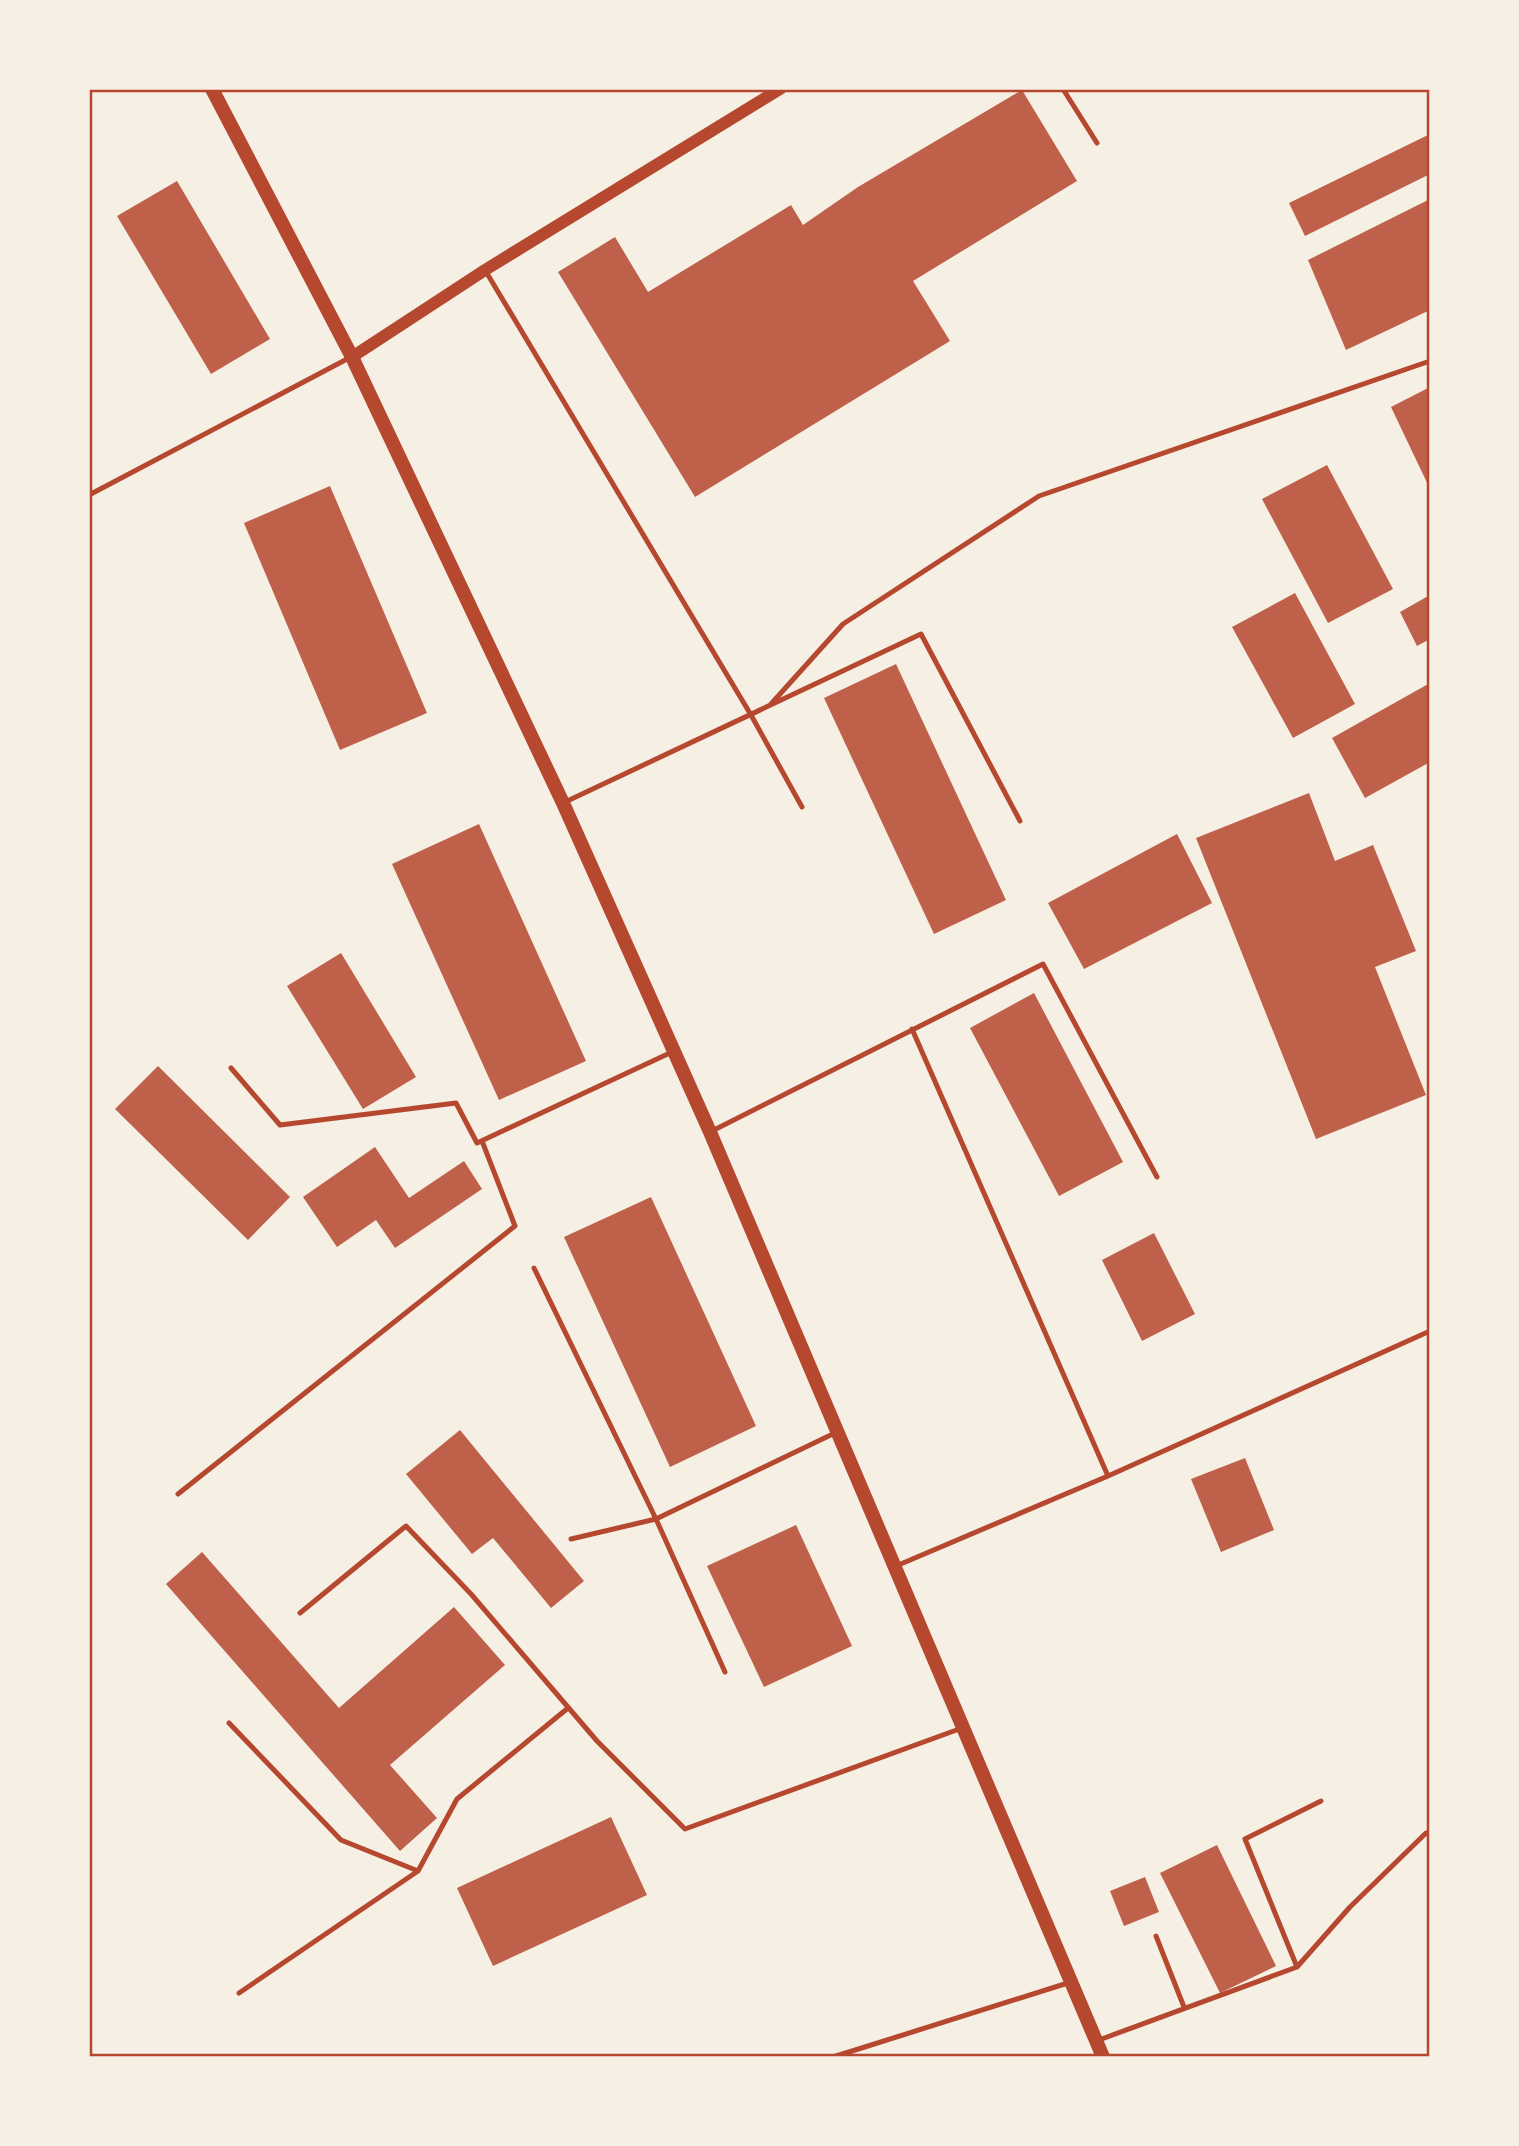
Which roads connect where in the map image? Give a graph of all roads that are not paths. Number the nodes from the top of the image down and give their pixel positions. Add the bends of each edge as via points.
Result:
1 (212, 89) edge
2 (780, 89) edge
3 (1063, 89) edge
4 (1097, 143) dead end
5 (485, 270) junction
6 (352, 356) junction
7 (1430, 360) edge
8 (89, 495) edge
9 (771, 704) junction
10 (751, 715) junction
11 (564, 803) junction
12 (802, 807) dead end
13 (1020, 821) dead end
14 (912, 1029) junction
15 (674, 1050) junction
16 (231, 1068) dead end
17 (710, 1132) junction
18 (482, 1141) junction
19 (1157, 1177) dead end
20 (534, 1268) dead end
21 (1430, 1331) edge
22 (837, 1432) junction
23 (1108, 1476) junction
24 (178, 1494) dead end
25 (656, 1519) junction
26 (571, 1539) dead end
27 (893, 1567) junction
28 (300, 1613) dead end
29 (725, 1672) dead end
30 (568, 1708) junction
31 (229, 1724) dead end
32 (962, 1728) junction
33 (1321, 1801) dead end
34 (1430, 1834) edge
35 (418, 1871) junction
36 (1156, 1936) dead end
37 (1297, 1967) junction
38 (1071, 1983) junction
39 (239, 1993) dead end
40 (1184, 2007) junction
41 (1096, 2041) junction
42 (833, 2057) edge
43 (1103, 2057) edge

1 - 6 main road
2 - 5 street
3 - 4 lane
5 - 6 street
5 - 10 lane
6 - 8 lane
6 - 11 main road
7 - 9 lane via 1039,496 843,624
9 - 10 lane
9 - 13 lane via 921,634
10 - 11 lane
10 - 12 lane
11 - 15 main road
14 - 17 lane
14 - 19 lane via 1043,964
14 - 23 lane
15 - 17 main road
15 - 18 lane
16 - 18 lane via 280,1125 456,1103 477,1143
17 - 22 main road
18 - 24 lane via 515,1227
20 - 25 lane
21 - 23 lane
22 - 25 lane
22 - 27 main road
23 - 27 lane
25 - 26 lane
25 - 29 lane
27 - 32 main road
28 - 30 lane via 406,1525
30 - 32 lane via 685,1829
30 - 35 lane via 457,1799
31 - 35 lane via 341,1840
32 - 38 main road
33 - 37 lane via 1245,1839
34 - 37 lane via 1350,1907
35 - 39 lane
36 - 40 lane
37 - 40 lane
38 - 41 main road
38 - 42 lane
40 - 41 lane
41 - 43 main road

